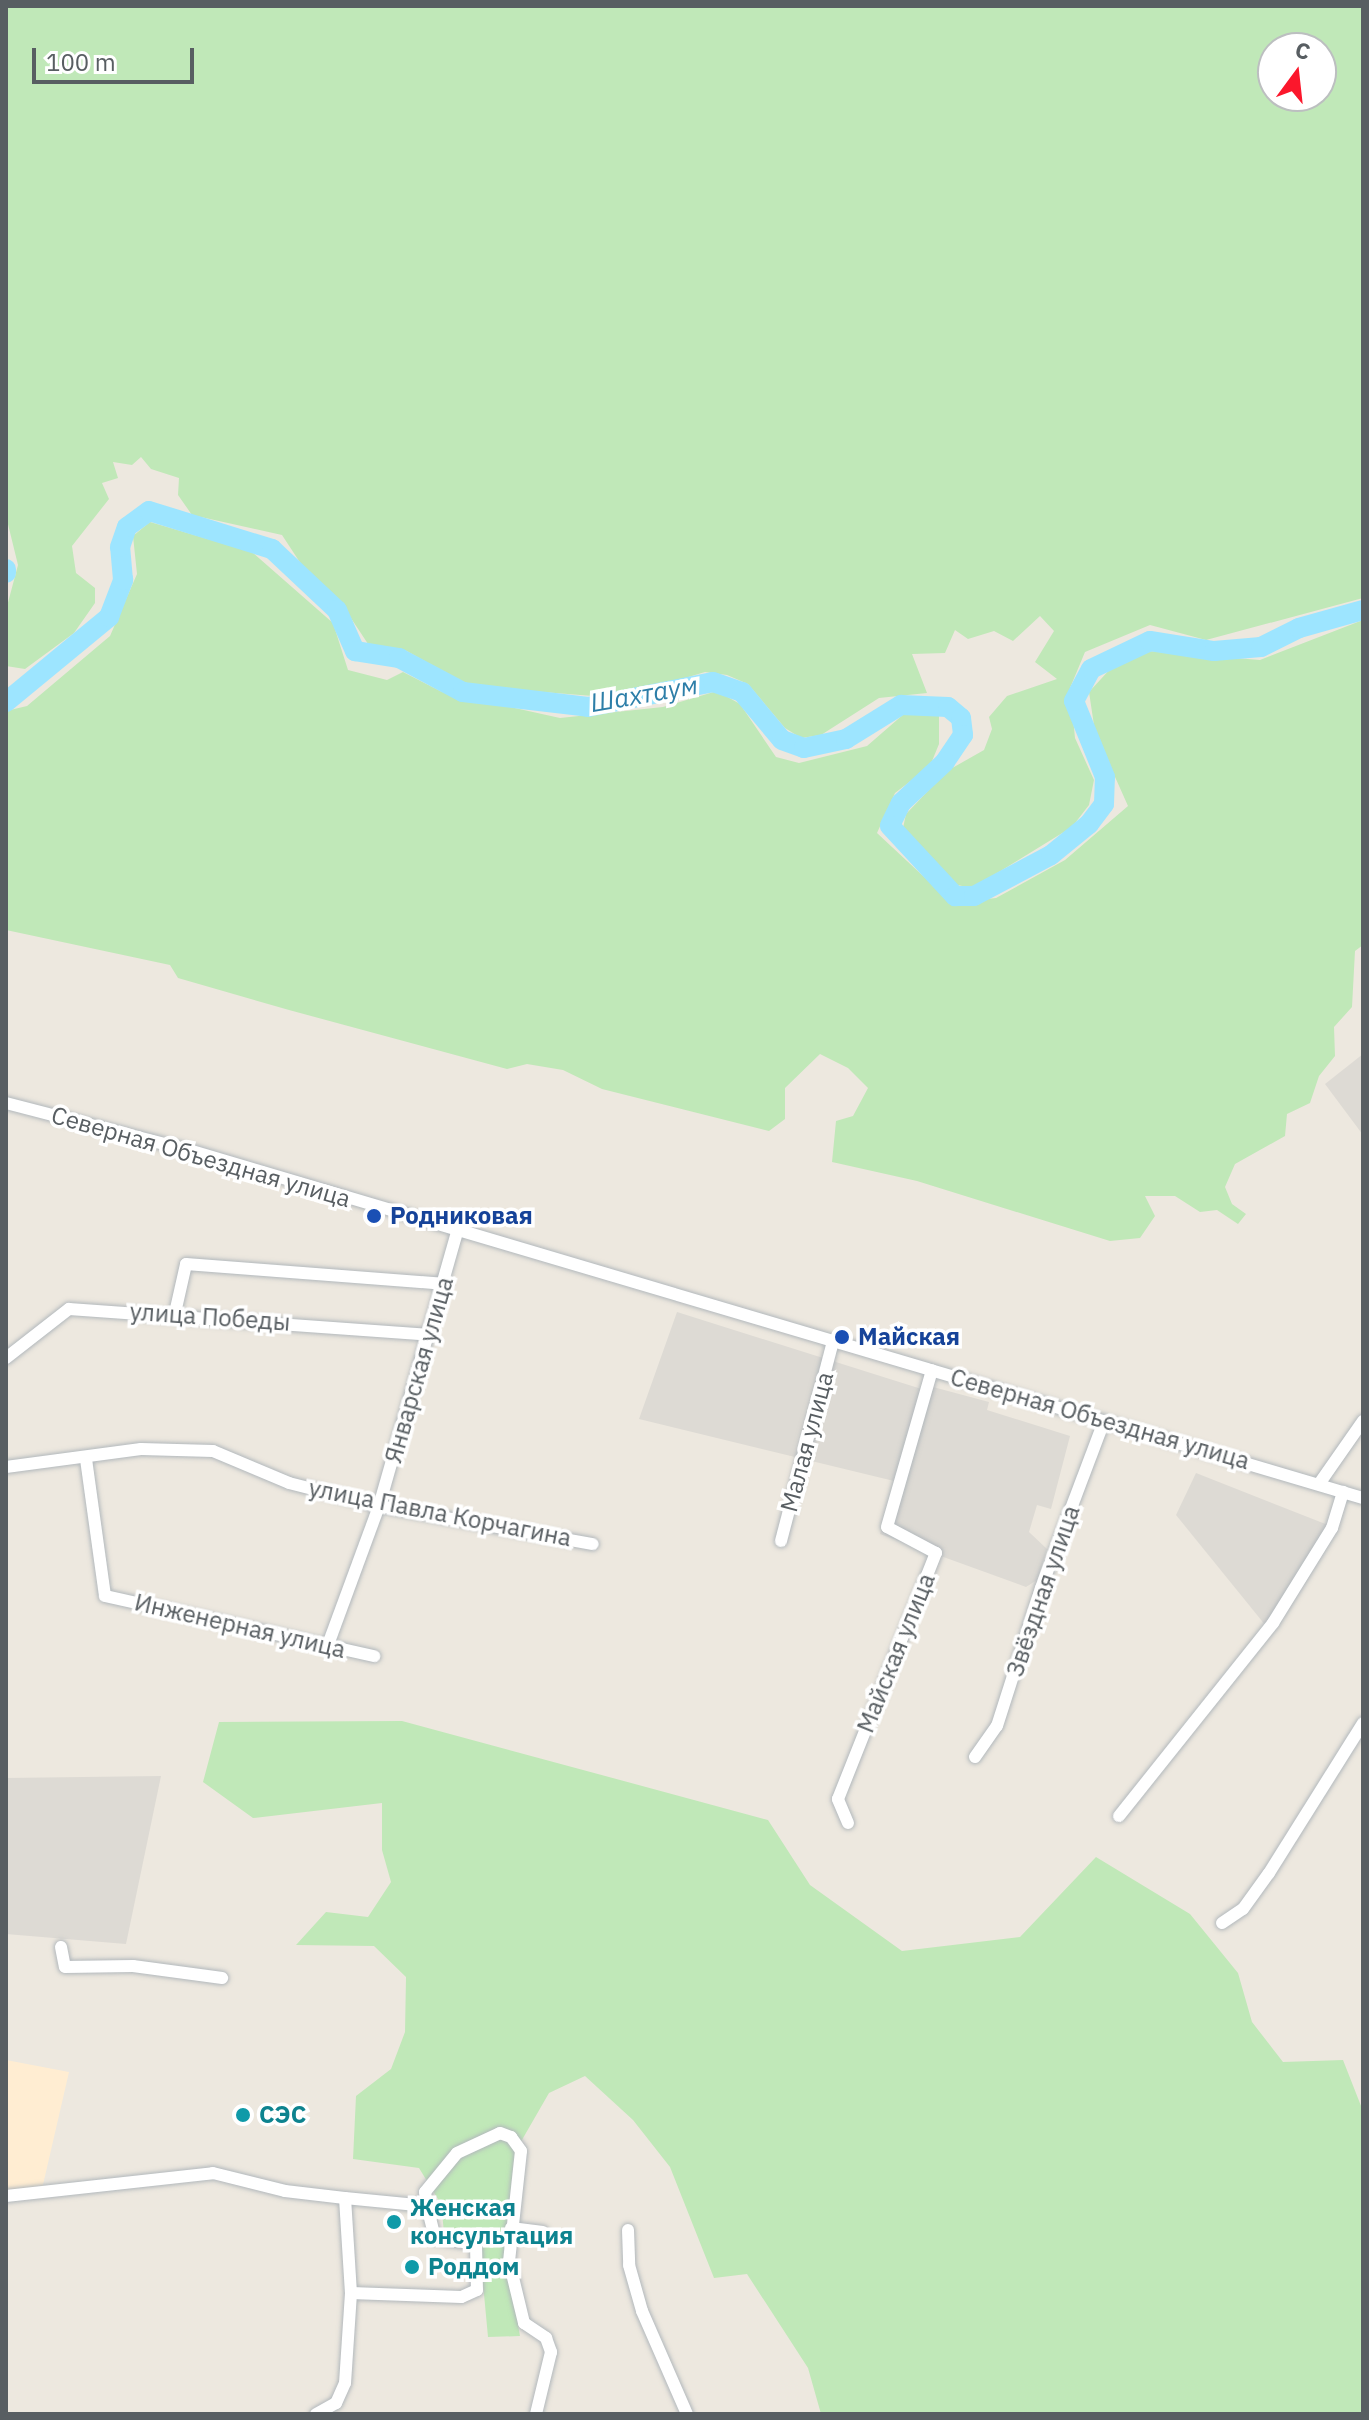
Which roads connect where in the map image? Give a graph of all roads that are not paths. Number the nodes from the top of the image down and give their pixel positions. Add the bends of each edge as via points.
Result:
1 (6, 1103) edge
2 (457, 1232) junction
3 (445, 1284) junction
4 (175, 1313) junction
5 (430, 1335) junction
6 (833, 1342) junction
7 (6, 1358) edge
8 (932, 1370) junction
9 (1104, 1421) junction
10 (1363, 1421) edge
11 (86, 1459) junction
12 (6, 1467) edge
13 (1319, 1484) junction
14 (1343, 1492) junction
15 (1363, 1498) edge
16 (379, 1506) junction
17 (781, 1541) dead end
18 (593, 1544) dead end
19 (329, 1642) junction
20 (374, 1656) dead end
21 (1363, 1723) edge
22 (975, 1757) dead end
23 (1119, 1816) dead end
24 (848, 1823) dead end
25 (1222, 1923) dead end
26 (61, 1947) dead end
27 (222, 1978) dead end
28 (6, 2196) edge
29 (345, 2198) junction
30 (427, 2206) junction
31 (511, 2228) junction
32 (628, 2230) dead end
33 (543, 2232) dead end
34 (351, 2293) junction
35 (316, 2414) edge
36 (536, 2414) edge
37 (687, 2414) edge

1 - 2 street, Северная Объездная улица via 192,1151
2 - 3 street, Январская улица
2 - 6 street, Северная Объездная улица
3 - 4 street via 186,1264
3 - 5 street, Январская улица
4 - 5 street, улица Победы
4 - 7 street, улица Победы via 69,1309
5 - 16 street, Январская улица
6 - 8 street, Северная Объездная улица
6 - 17 street, Малая улица
8 - 9 street, Северная Объездная улица
8 - 24 street, Майская улица via 887,1527 936,1553 838,1799
9 - 13 street, Северная Объездная улица
9 - 22 street, Звёздная улица via 1041,1588 997,1726
10 - 13 street
11 - 12 street, улица Павла Корчагина
11 - 16 street, улица Павла Корчагина via 141,1449 213,1451 289,1483
11 - 19 street, Инженерная улица via 105,1596
13 - 14 street, Северная Объездная улица
14 - 15 street, Северная Объездная улица
14 - 23 street via 1332,1528 1273,1623
16 - 18 street, улица Павла Корчагина
16 - 19 street, Январская улица
19 - 20 street, Инженерная улица
21 - 25 street via 1269,1873 1243,1909
26 - 27 street via 65,1967 133,1966
28 - 29 street via 213,2173 285,2191
29 - 30 street
29 - 34 street
30 - 31 street via 425,2192 457,2153 500,2133 521,2151
30 - 34 street via 435,2238 476,2244 477,2290 461,2297
31 - 33 street
31 - 36 street via 509,2261 524,2323 546,2338 551,2352
32 - 37 street via 629,2265 642,2311
34 - 35 street via 345,2383 336,2403

